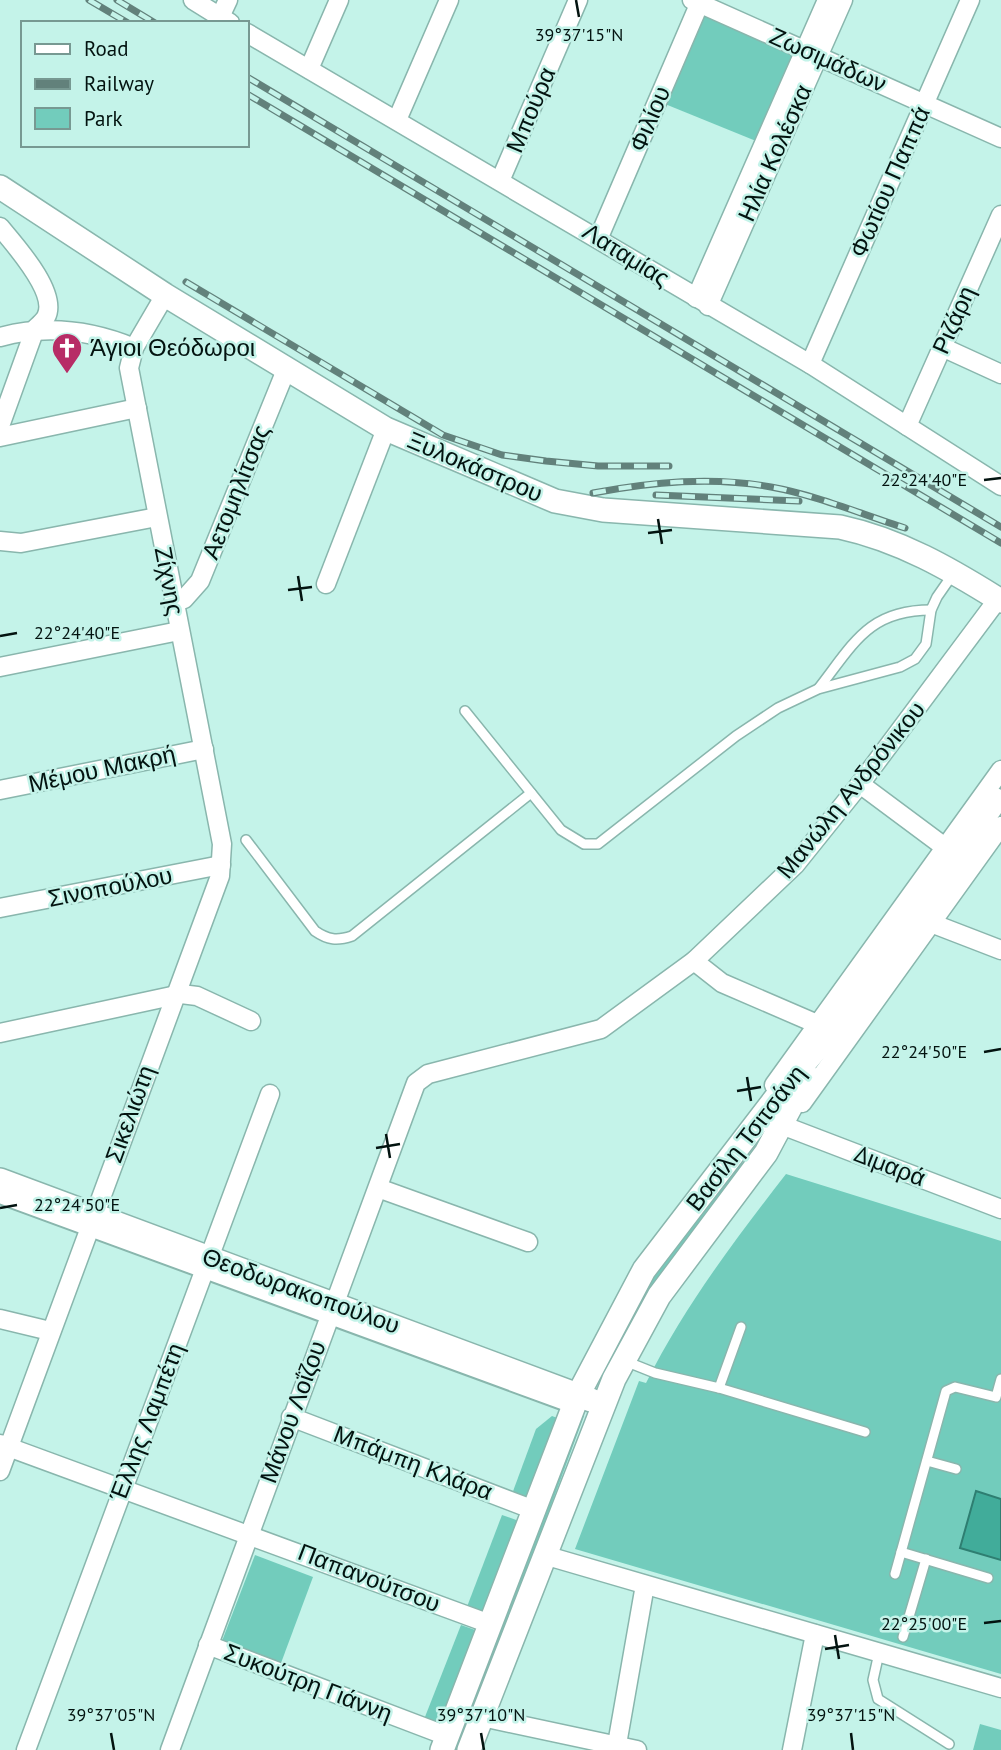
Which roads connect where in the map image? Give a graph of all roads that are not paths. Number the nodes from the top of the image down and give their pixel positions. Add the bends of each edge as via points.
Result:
1 (193, 0) edge
2 (228, 0) edge
3 (339, 0) edge
4 (449, 0) edge
5 (578, 0) edge
6 (827, 0) edge
7 (843, 0) edge
8 (970, 0) edge
9 (697, 1) edge
10 (225, 20) edge
11 (248, 34) edge
12 (811, 53) junction
13 (309, 69) junction
14 (925, 102) junction
15 (397, 120) junction
16 (1001, 138) edge
17 (500, 181) junction
18 (0, 187) edge
19 (1000, 220) edge
20 (0, 227) edge
21 (599, 237) junction
22 (165, 295) junction
23 (702, 302) junction
24 (35, 329) junction
25 (0, 337) edge
26 (942, 347) junction
27 (134, 348) junction
28 (810, 364) junction
29 (286, 370) junction
30 (1001, 374) edge
31 (137, 408) junction
32 (0, 426) edge
33 (907, 426) junction
34 (386, 429) junction
35 (0, 437) edge
36 (1001, 486) edge
37 (157, 517) junction
38 (0, 541) edge
39 (954, 573) junction
40 (326, 584) dead end
41 (999, 600) edge
42 (173, 603) junction
43 (931, 610) junction
44 (179, 631) junction
45 (0, 667) edge
46 (818, 690) junction
47 (465, 710) dead end
48 (204, 749) junction
49 (1001, 770) edge
50 (860, 784) junction
51 (0, 790) edge
52 (531, 793) junction
53 (996, 800) dead end
54 (1001, 826) edge
55 (246, 840) dead end
56 (946, 848) junction
57 (220, 871) junction
58 (0, 908) edge
59 (931, 923) junction
60 (1001, 950) edge
61 (694, 961) junction
62 (174, 994) junction
63 (251, 1021) dead end
64 (817, 1024) junction
65 (0, 1033) edge
66 (421, 1078) joint
67 (270, 1094) dead end
68 (777, 1121) junction
69 (0, 1180) edge
70 (378, 1188) junction
71 (0, 1196) edge
72 (1001, 1209) edge
73 (91, 1221) junction
74 (528, 1242) dead end
75 (206, 1264) junction
76 (331, 1309) junction
77 (0, 1319) edge
78 (741, 1327) dead end
79 (50, 1332) junction
80 (624, 1361) junction
81 (1001, 1378) edge
82 (719, 1388) junction
83 (998, 1398) edge
84 (575, 1401) junction
85 (602, 1404) junction
86 (291, 1418) junction
87 (865, 1432) dead end
88 (5, 1445) edge
89 (927, 1461) junction
90 (956, 1469) dead end
91 (0, 1471) edge
92 (123, 1487) junction
93 (534, 1510) junction
94 (248, 1533) junction
95 (901, 1552) junction
96 (544, 1555) junction
97 (926, 1559) junction
98 (895, 1574) dead end
99 (988, 1578) dead end
100 (645, 1585) junction
101 (490, 1623) junction
102 (815, 1634) junction
103 (904, 1637) dead end
104 (208, 1645) junction
105 (879, 1653) junction
106 (1001, 1688) edge
107 (482, 1717) junction
108 (444, 1743) edge
109 (949, 1744) dead end
110 (616, 1748) edge
111 (26, 1750) edge
112 (170, 1750) edge
113 (469, 1750) edge
114 (636, 1750) edge
115 (792, 1750) edge

1 - 10 street
2 - 10 street
3 - 13 street
4 - 15 street
5 - 17 street, Μπούρα
6 - 12 street, Ηλία Κολέσκα
7 - 12 street, Ηλία Κολέσκα
8 - 14 street, Φωτίου Παππά
9 - 12 street, Ζωσιμάδων
9 - 21 street, Φιλίου
11 - 13 street, Λαταμίας
12 - 14 street, Ζωσιμάδων
12 - 23 street, Ηλία Κολέσκα
13 - 15 street, Λαταμίας
14 - 16 street, Ζωσιμάδων
14 - 28 street, Φωτίου Παππά
15 - 17 street, Λαταμίας
17 - 21 street, Λαταμίας
18 - 22 street, Ξυλοκάστρου
19 - 26 street, Ριζάρη
20 - 24 street via 45,294 47,315
21 - 23 street, Λαταμίας
22 - 27 street, Ζίχνης
22 - 29 street, Ξυλοκάστρου
23 - 28 street, Λαταμίας
24 - 25 street
24 - 27 street via 88,334
24 - 32 street
26 - 30 street
26 - 33 street, Ριζάρη
27 - 31 street, Ζίχνης via 129,368
28 - 33 street, Λαταμίας
29 - 34 street, Ξυλοκάστρου
29 - 42 street, Αετομηλίτσας via 200,580 184,599
31 - 35 street
31 - 37 street, Ζίχνης
33 - 36 street, Λαταμίας
34 - 39 street, Ξυλοκάστρου via 573,506 840,527 893,541
34 - 40 street
37 - 38 street via 20,543
37 - 42 street, Ζίχνης
39 - 41 street, Ξυλοκάστρου
39 - 43 lane
41 - 50 street, Μανώλη Ανδρόνικου
42 - 44 street, Ζίχνης
43 - 46 lane via 904,610 886,616 868,629
43 - 46 lane via 926,644 915,659
44 - 45 street
44 - 48 street, Ζίχνης
46 - 52 lane via 778,708 736,736 598,844 572,839
47 - 52 lane
48 - 51 street, Μέμου Μακρή
48 - 57 street, Ζίχνης via 222,844
49 - 56 street
50 - 56 street
50 - 61 street, Μανώλη Ανδρόνικου via 795,865
52 - 55 lane via 352,936 339,940 315,931
53 - 68 street, Βασίλη Τσιτσάνη via 845,1016 804,1062
54 - 59 street, Βασίλη Τσιτσάνη
56 - 64 street
57 - 58 street, Σινοπούλου
57 - 62 street, Σικελιώτη
59 - 60 street
59 - 68 street, Βασίλη Τσιτσάνη via 805,1099
61 - 64 street via 722,983
61 - 66 street, Μανώλη Ανδρόνικου via 601,1029
62 - 63 street via 197,996
62 - 65 street
62 - 73 street, Σικελιώτη
64 - 68 street via 774,1084
66 - 70 street, Μάνου Λοΐζου via 412,1090
67 - 75 street, Έλλης Λαμπέτη
68 - 72 street, Διμαρά
68 - 80 street, Βασίλη Τσιτσάνη via 760,1162 659,1296
68 - 84 street, Βασίλη Τσιτσάνη via 644,1270
69 - 73 street, Θεοδωρακοπούλου
70 - 74 street
70 - 76 street, Μάνου Λοΐζου
71 - 73 street
73 - 75 street, Θεοδωρακοπούλου
73 - 79 street, Σικελιώτη
75 - 76 street, Θεοδωρακοπούλου
75 - 92 street, Έλλης Λαμπέτη
76 - 84 street, Θεοδωρακοπούλου
76 - 86 street, Μάνου Λοΐζου
77 - 79 street
78 - 82 lane
79 - 88 street, Σικελιώτη
80 - 82 lane
80 - 85 street, Βασίλη Τσιτσάνη
81 - 83 lane
82 - 87 lane
83 - 89 lane via 955,1387 946,1391
84 - 85 street, Θεοδωρακοπούλου
84 - 93 street, Βασίλη Τσιτσάνη
85 - 96 street, Βασίλη Τσιτσάνη
86 - 93 street, Μπάμπη Κλάρα
86 - 94 street, Μάνου Λοΐζου
88 - 91 street, Σικελιώτη
88 - 92 street, Παπανούτσου
89 - 90 lane
89 - 95 lane
92 - 94 street, Παπανούτσου
92 - 111 street, Έλλης Λαμπέτη
93 - 101 street, Βασίλη Τσιτσάνη
94 - 101 street, Παπανούτσου
94 - 104 street, Μάνου Λοΐζου
95 - 97 lane
95 - 98 lane
96 - 100 street
96 - 107 street, Βασίλη Τσιτσάνη
97 - 99 lane
97 - 103 lane
100 - 102 street
100 - 110 street
101 - 108 street, Βασίλη Τσιτσάνη
102 - 105 street
102 - 115 street
104 - 108 street, Συκούτρη Γιάννη
104 - 112 street, Μάνου Λοΐζου
105 - 106 street
105 - 109 lane via 873,1680 878,1699
107 - 110 street
107 - 113 street, Βασίλη Τσιτσάνη
110 - 114 street

